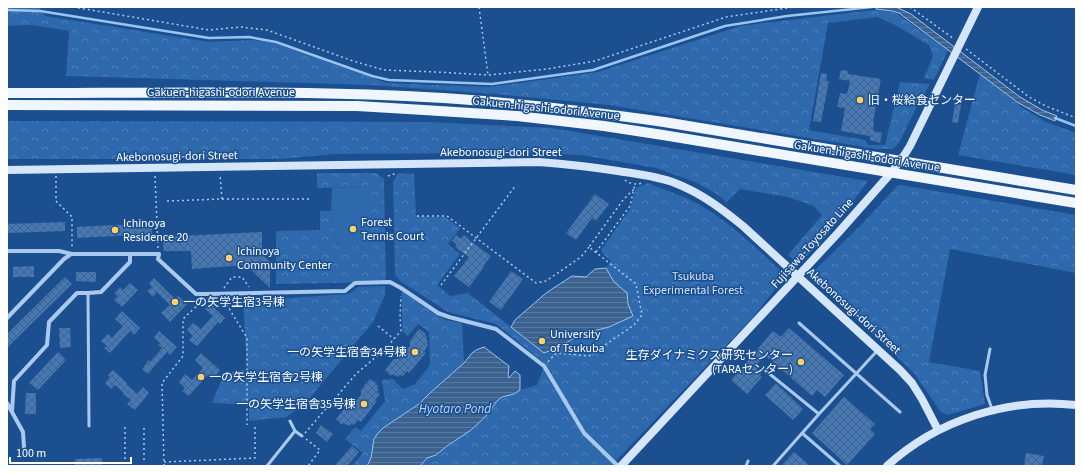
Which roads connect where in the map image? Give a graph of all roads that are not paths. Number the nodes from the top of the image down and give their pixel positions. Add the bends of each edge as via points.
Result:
1 (978, 7) edge
2 (7, 92) edge
3 (7, 105) edge
4 (900, 161) junction
5 (7, 170) edge
6 (891, 173) junction
7 (1076, 190) edge
8 (1076, 203) edge
9 (7, 251) edge
10 (72, 254) junction
11 (130, 254) junction
12 (798, 277) junction
13 (88, 293) junction
14 (7, 318) edge
15 (800, 323) dead end
16 (990, 349) dead end
17 (879, 350) junction
18 (766, 371) dead end
19 (856, 373) junction
20 (7, 403) edge
21 (1076, 405) edge
22 (12, 411) junction
23 (993, 411) junction
24 (900, 412) dead end
25 (819, 414) junction
26 (290, 421) dead end
27 (89, 426) dead end
28 (938, 430) junction
29 (295, 431) junction
30 (802, 433) junction
31 (302, 436) road end
32 (24, 447) dead end
33 (748, 461) dead end
34 (267, 466) edge
35 (618, 466) edge
36 (622, 466) edge
37 (746, 466) edge
38 (773, 466) edge
39 (840, 466) edge
40 (887, 466) edge

1 - 4 street, Fujisawa-Toyosato Line via 918,130
2 - 4 main road, Gakuen-higashi-odori Avenue via 362,94 497,102 664,122
3 - 6 main road, Gakuen-higashi-odori Avenue via 357,106 502,115 604,126
4 - 6 street, Fujisawa-Toyosato Line
4 - 7 main road, Gakuen-higashi-odori Avenue
5 - 12 street, Akebonosugi-dori Street via 539,162 564,164 658,178 706,198 742,226
6 - 8 main road, Gakuen-higashi-odori Avenue
6 - 12 street, Fujisawa-Toyosato Line
9 - 10 street via 59,251
10 - 11 street
10 - 14 street via 64,259
11 - 13 street via 130,262 101,292
11 - 35 street via 159,254 158,259 196,294 345,291 355,283 390,282 438,313 496,329 544,366 584,433
12 - 17 street, Akebonosugi-dori Street
12 - 36 street, Fujisawa-Toyosato Line
13 - 22 street via 77,292 49,322 47,345 14,381
13 - 27 lane
15 - 19 lane
16 - 23 lane via 985,375 987,395
17 - 19 lane
17 - 28 street, Akebonosugi-dori Street via 912,383
18 - 25 lane
19 - 24 lane
19 - 25 lane
20 - 22 street
21 - 23 street via 1034,404
22 - 32 street via 23,432
23 - 28 street via 955,422
25 - 30 lane
26 - 29 lane
28 - 40 street via 906,450
29 - 31 lane
29 - 34 lane
30 - 38 lane
30 - 39 lane
33 - 37 lane

